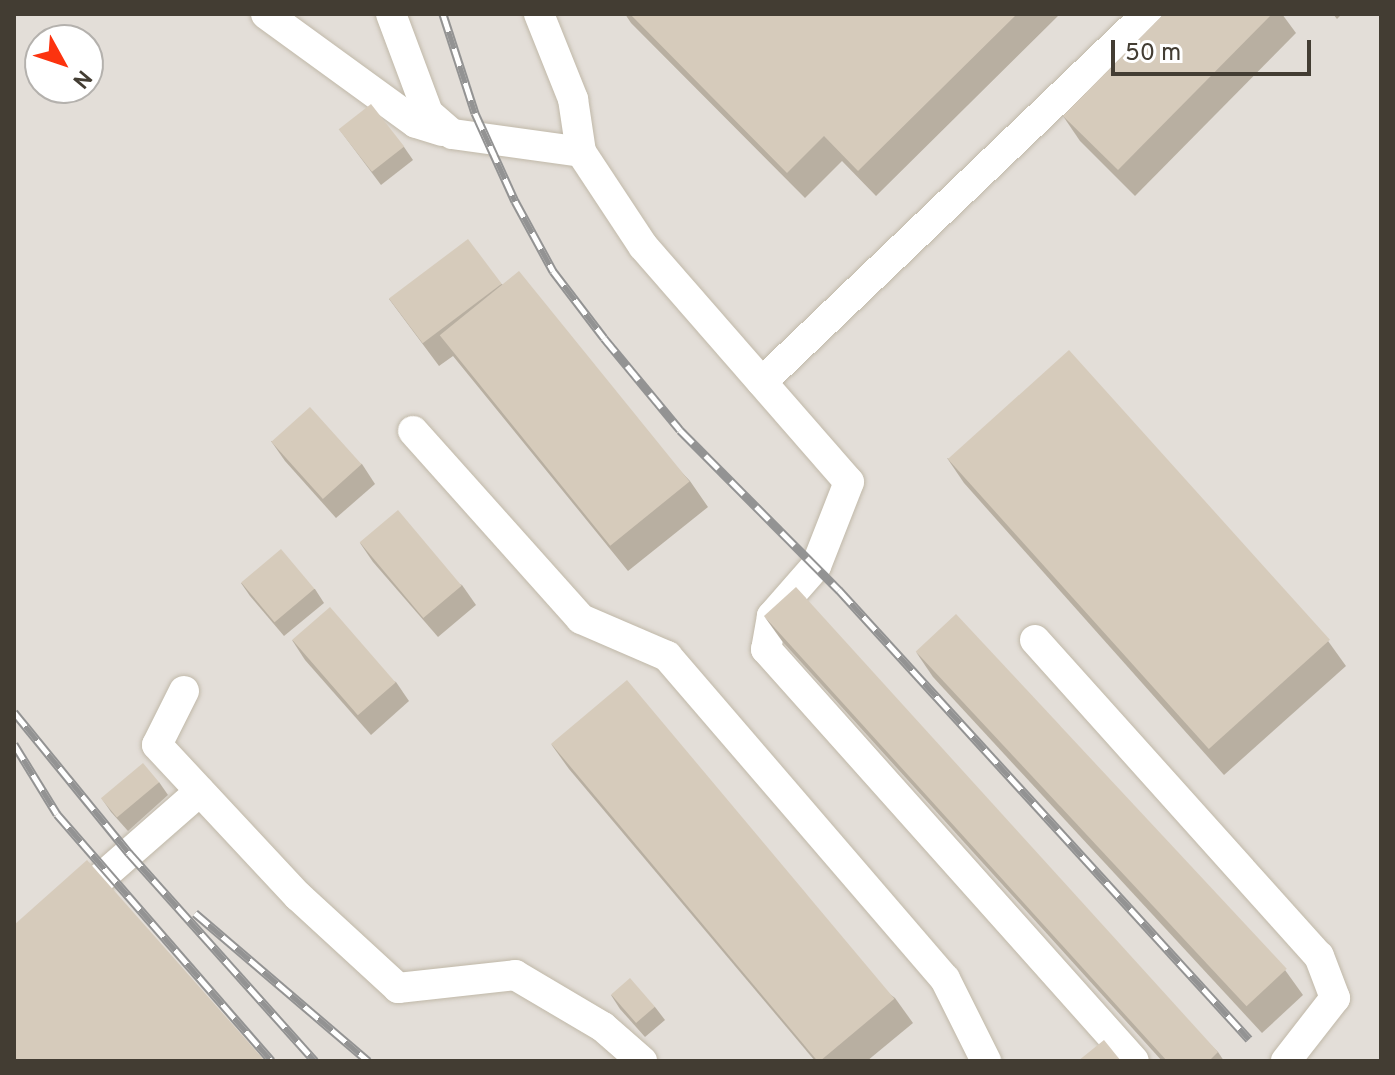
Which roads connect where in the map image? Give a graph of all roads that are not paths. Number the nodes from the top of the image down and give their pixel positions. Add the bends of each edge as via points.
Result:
1 (266, 14) edge
2 (391, 14) edge
3 (539, 14) edge
4 (1147, 14) edge
5 (452, 134) junction
6 (581, 152) junction
7 (762, 382) junction
8 (413, 431) dead end
9 (1035, 640) dead end
10 (184, 691) dead end
11 (200, 791) junction
12 (14, 954) edge
13 (642, 1061) edge
14 (986, 1061) edge
15 (1134, 1061) edge
16 (1286, 1061) edge

1 - 5 lane via 416,123
2 - 5 lane via 428,113
3 - 6 lane via 573,99
4 - 7 lane
5 - 6 lane
6 - 7 lane via 643,246
7 - 15 lane via 849,482 816,566 772,616 766,649
8 - 14 lane via 581,619 667,656 945,979
9 - 16 lane via 1319,956 1335,998
10 - 11 lane via 157,745
11 - 12 lane
11 - 13 lane via 298,896 398,988 515,975 603,1027

